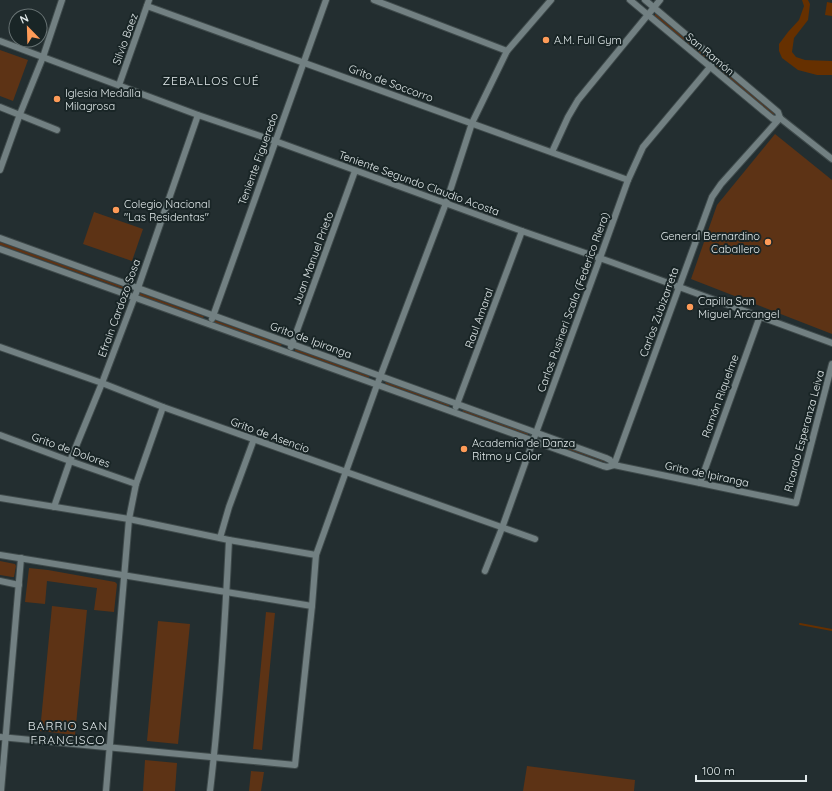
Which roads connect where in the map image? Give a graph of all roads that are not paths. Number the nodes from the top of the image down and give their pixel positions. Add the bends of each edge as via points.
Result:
1 (62, 0) edge
2 (326, 0) edge
3 (374, 0) edge
4 (551, 0) edge
5 (630, 0) edge
6 (645, 0) edge
7 (660, 0) edge
8 (148, 3) edge
9 (654, 8) junction
10 (648, 15) junction
11 (0, 41) edge
12 (507, 51) junction
13 (43, 57) junction
14 (716, 60) junction
15 (304, 63) junction
16 (710, 67) junction
17 (119, 85) junction
18 (0, 107) edge
19 (20, 114) junction
20 (198, 115) junction
21 (780, 118) junction
22 (472, 123) junction
23 (57, 130) dead end
24 (275, 141) junction
25 (552, 152) junction
26 (832, 159) edge
27 (0, 170) edge
28 (355, 171) junction
29 (628, 180) junction
30 (446, 204) junction
31 (522, 231) junction
32 (0, 238) edge
33 (0, 248) edge
34 (600, 258) junction
35 (679, 286) junction
36 (138, 288) junction
37 (135, 297) junction
38 (213, 316) junction
39 (760, 316) junction
40 (210, 324) junction
41 (832, 342) edge
42 (292, 344) junction
43 (0, 347) edge
44 (289, 353) junction
45 (832, 364) edge
46 (381, 376) junction
47 (102, 383) junction
48 (377, 385) junction
49 (457, 404) junction
50 (163, 407) junction
51 (454, 412) junction
52 (536, 432) junction
53 (0, 435) edge
54 (254, 439) junction
55 (533, 441) junction
56 (70, 461) junction
57 (614, 465) junction
58 (345, 472) junction
59 (700, 483) junction
60 (136, 484) junction
61 (0, 498) edge
62 (796, 503) joint
63 (54, 507) junction
64 (129, 519) junction
65 (502, 528) junction
66 (220, 538) junction
67 (535, 539) dead end
68 (229, 540) junction
69 (0, 555) edge
70 (316, 555) junction
71 (21, 558) junction
72 (485, 571) dead end
73 (124, 575) junction
74 (0, 581) edge
75 (19, 584) junction
76 (227, 593) junction
77 (312, 606) junction
78 (3, 738) edge
79 (110, 748) junction
80 (214, 757) junction
81 (1, 791) edge
82 (106, 791) edge
83 (210, 791) edge

1 - 13 street
2 - 15 street, Teniente Figueredo
3 - 12 street
4 - 12 street
5 - 10 street, San Ramón
6 - 9 street, San Ramón
7 - 9 street
8 - 15 street, Grito de Soccorro
8 - 17 street, Silvio Baez
9 - 10 street
9 - 14 street, San Ramón
10 - 16 street, San Ramón
10 - 25 street via 578,100
11 - 13 street, Teniente Segundo Claudio Acosta
12 - 22 street
13 - 17 street, Teniente Segundo Claudio Acosta
13 - 19 street
14 - 16 street, Carlos Pusineri Scala (Federico Riera)
14 - 21 street, San Ramón via 778,112
15 - 22 street, Grito de Soccorro
15 - 24 street, Teniente Figueredo
16 - 21 street, San Ramón via 772,119
16 - 29 street, Carlos Pusineri Scala (Federico Riera) via 643,147
17 - 20 street, Teniente Segundo Claudio Acosta
18 - 19 street
19 - 23 street
19 - 27 street
20 - 24 street, Teniente Segundo Claudio Acosta
20 - 36 street, Efrain Cardozo Sosa
21 - 26 street, San Ramón
21 - 35 street, Carlos Zubizarreta via 712,197
22 - 25 street, Grito de Soccorro
22 - 30 street
24 - 28 street, Teniente Segundo Claudio Acosta
24 - 38 street, Teniente Figueredo
25 - 29 street, Grito de Soccorro
28 - 30 street, Teniente Segundo Claudio Acosta
28 - 42 street, Juan Manuel Prieto
29 - 34 street, Carlos Pusineri Scala (Federico Riera)
30 - 31 street, Teniente Segundo Claudio Acosta
30 - 46 street
31 - 34 street, Teniente Segundo Claudio Acosta
31 - 49 street, Raul Amaral
32 - 36 street, Grito de Ipiranga
33 - 37 street, Grito de Ipiranga
34 - 35 street, Teniente Segundo Claudio Acosta
34 - 52 street, Carlos Pusineri Scala (Federico Riera)
35 - 39 street, Teniente Segundo Claudio Acosta
35 - 57 street, Carlos Zubizarreta
36 - 37 street, Efrain Cardozo Sosa
36 - 38 street, Grito de Ipiranga
37 - 40 street, Grito de Ipiranga
37 - 47 street, Efrain Cardozo Sosa
38 - 40 street, Teniente Figueredo
38 - 42 street, Grito de Ipiranga
39 - 41 street, Teniente Segundo Claudio Acosta
39 - 59 street, Ramón Riquelme
40 - 44 street, Grito de Ipiranga
42 - 44 street, Juan Manuel Prieto
42 - 46 street, Grito de Ipiranga
43 - 47 street, Grito de Asencio
44 - 48 street, Grito de Ipiranga
45 - 62 street, Ricardo Esperanza Leiva
46 - 48 street
46 - 49 street, Grito de Ipiranga
47 - 50 street, Grito de Asencio
47 - 56 street, Efrain Cardozo Sosa
48 - 51 street, Grito de Ipiranga
48 - 58 street
49 - 51 street, Raul Amaral
49 - 52 street, Grito de Ipiranga
50 - 54 street, Grito de Asencio
50 - 60 street
51 - 55 street, Grito de Ipiranga
52 - 55 street, Carlos Pusineri Scala (Federico Riera)
52 - 57 street, Grito de Ipiranga via 606,458
53 - 56 street, Grito de Dolores
54 - 58 street, Grito de Asencio
54 - 66 street
55 - 57 street, Grito de Ipiranga via 603,466
55 - 65 street, Carlos Pusineri Scala (Federico Riera)
56 - 60 street, Grito de Dolores
56 - 63 street, Efrain Cardozo Sosa
57 - 59 street, Grito de Ipiranga
58 - 65 street, Grito de Asencio
58 - 70 street
59 - 62 street, Grito de Ipiranga
60 - 64 street
61 - 63 street
63 - 64 street
64 - 66 street
64 - 73 street
65 - 67 street, Grito de Asencio
65 - 72 street, Carlos Pusineri Scala (Federico Riera)
66 - 68 street
68 - 70 street
68 - 76 street
69 - 71 street
70 - 77 street
71 - 73 street
71 - 75 street
73 - 76 street
73 - 79 street
74 - 75 street
75 - 78 street
76 - 77 street
76 - 80 street
77 - 80 street via 295,765
78 - 79 street
78 - 81 street
79 - 80 street
79 - 82 street
80 - 83 street

